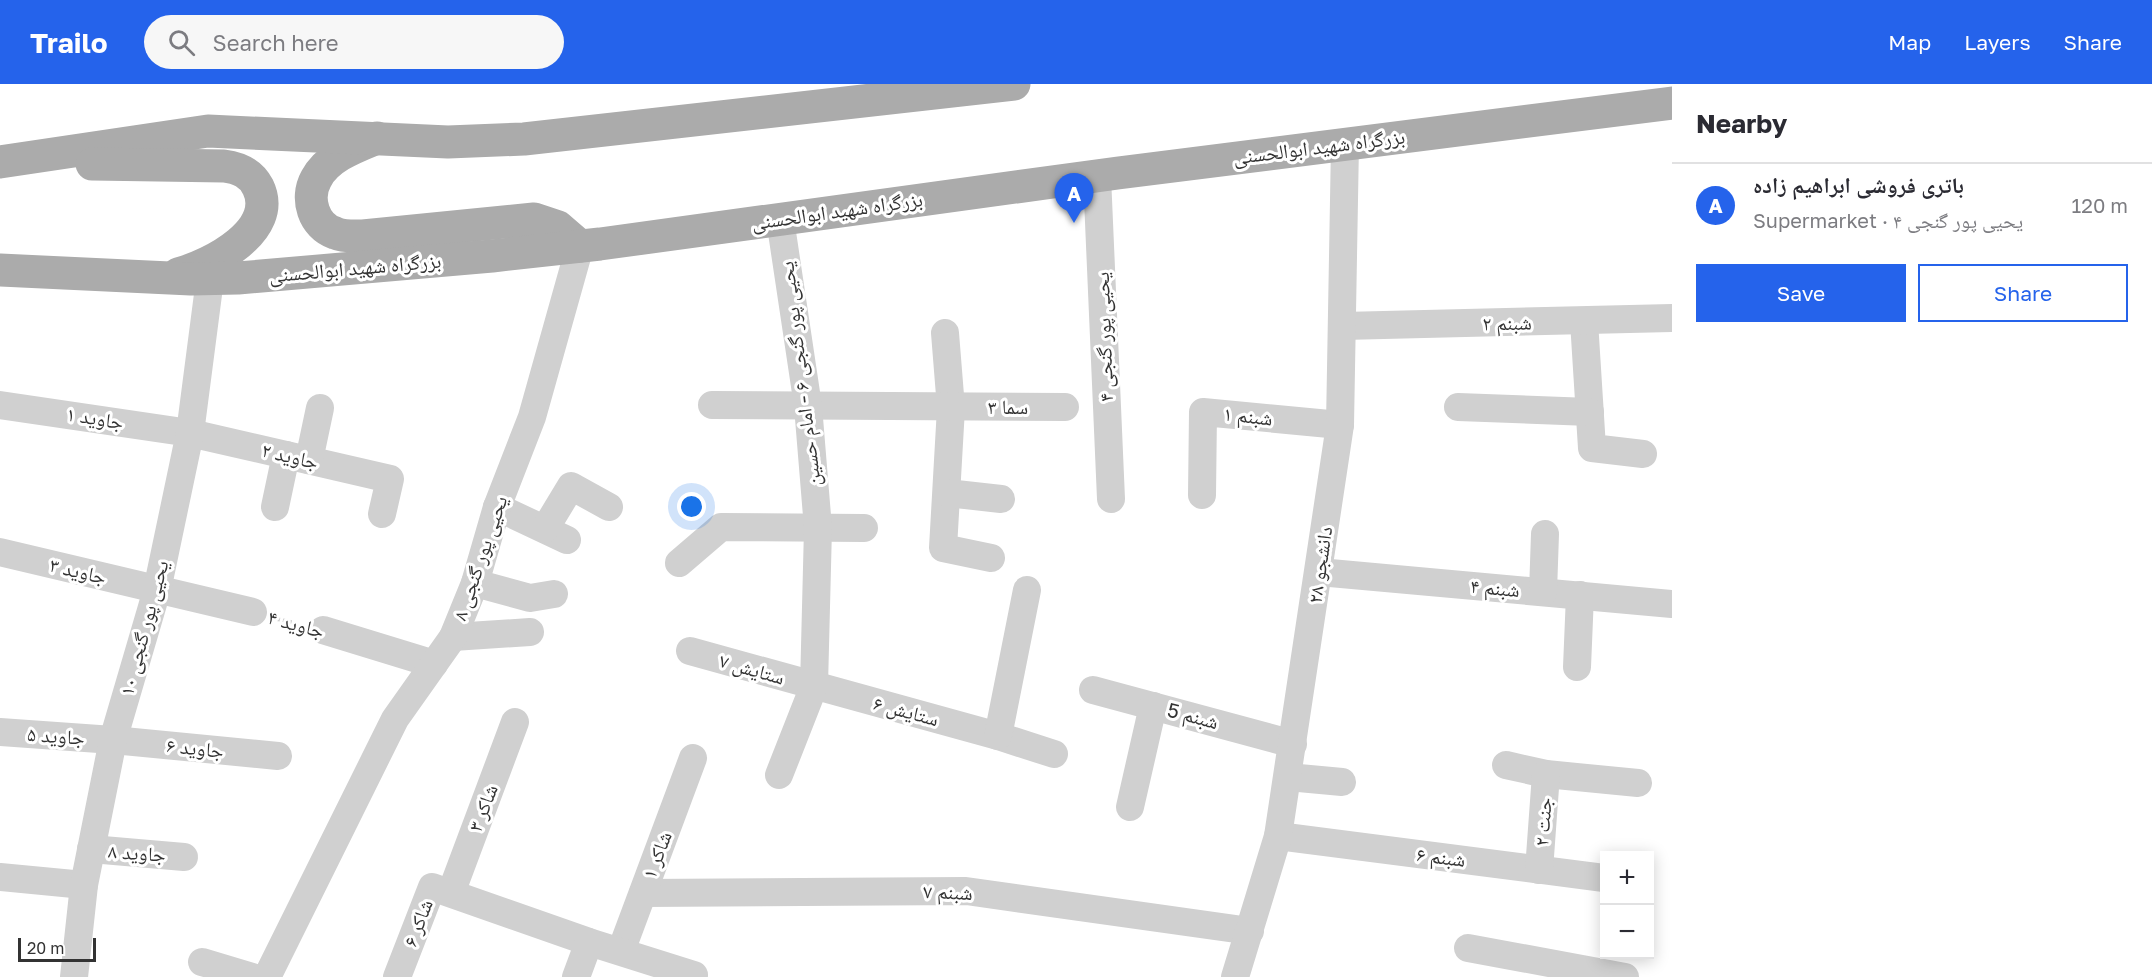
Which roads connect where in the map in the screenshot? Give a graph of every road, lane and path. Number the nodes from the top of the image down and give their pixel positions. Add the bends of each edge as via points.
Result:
1 (1014, 84) edge
2 (1672, 103) edge
3 (378, 138) junction
4 (1346, 144) junction
5 (0, 162) edge
6 (1097, 176) junction
7 (780, 219) junction
8 (580, 246) junction
9 (0, 270) edge
10 (168, 276) junction
11 (210, 279) junction
12 (1672, 318) edge
13 (1584, 321) junction
14 (1343, 326) junction
15 (945, 333) dead end
16 (0, 405) edge
17 (712, 405) dead end
18 (808, 406) junction
19 (1458, 406) dead end
20 (1065, 407) dead end
21 (320, 408) dead end
22 (951, 408) junction
23 (1590, 412) junction
24 (1340, 425) junction
25 (190, 433) junction
26 (1643, 454) dead end
27 (297, 458) junction
28 (947, 493) junction
29 (1202, 495) dead end
30 (1001, 499) dead end
31 (1111, 499) dead end
32 (275, 507) dead end
33 (497, 507) junction
34 (609, 507) dead end
35 (382, 514) dead end
36 (818, 528) junction
37 (864, 528) dead end
38 (1545, 534) dead end
39 (0, 552) edge
40 (991, 558) dead end
41 (679, 563) dead end
42 (1319, 572) junction
43 (475, 583) junction
44 (157, 590) junction
45 (1028, 590) dead end
46 (1543, 592) junction
47 (554, 594) dead end
48 (1580, 595) junction
49 (1672, 604) edge
50 (253, 612) joint
51 (323, 630) joint
52 (530, 633) dead end
53 (453, 637) junction
54 (690, 651) dead end
55 (434, 664) junction
56 (1578, 667) dead end
57 (814, 686) junction
58 (1093, 690) dead end
59 (1153, 706) junction
60 (515, 723) dead end
61 (0, 732) edge
62 (998, 736) junction
63 (113, 740) junction
64 (1293, 744) junction
65 (1054, 754) dead end
66 (278, 756) dead end
67 (693, 758) dead end
68 (1506, 765) dead end
69 (1546, 774) junction
70 (779, 775) dead end
71 (1288, 777) junction
72 (1342, 782) dead end
73 (1638, 783) dead end
74 (1130, 807) dead end
75 (1278, 836) junction
76 (91, 849) junction
77 (183, 857) dead end
78 (1539, 870) junction
79 (0, 877) edge
80 (1600, 877) edge
81 (84, 885) junction
82 (451, 893) junction
83 (643, 893) junction
84 (1250, 930) junction
85 (589, 942) junction
86 (1468, 948) dead end
87 (621, 951) junction
88 (202, 962) dead end
89 (694, 975) dead end
90 (74, 977) edge
91 (252, 977) edge
92 (267, 977) edge
93 (397, 977) edge
94 (576, 977) edge
95 (1235, 977) edge
96 (1625, 977) edge

1 - 3 main road via 524,139 448,142
2 - 4 main road, بزرگراه شهید ابوالحسنی
3 - 5 main road via 208,131
3 - 8 main road via 350,149 316,179 311,204 315,216 334,233 363,236 534,219 558,227
4 - 6 main road, بزرگراه شهید ابوالحسنی
4 - 14 street, دانشجو ۲۸
5 - 10 main road via 224,166 247,173 256,182 263,204 255,227 213,260
6 - 7 main road, بزرگراه شهید ابوالحسنی
6 - 31 street, یحیی پور گنجی ۴
7 - 8 main road, بزرگراه شهید ابوالحسنی
7 - 18 street, یحیی پور گنجی ۶ - امام حسین
8 - 11 main road, بزرگراه شهید ابوالحسنی
8 - 33 street, یحیی پور گنجی ۸ via 532,417
9 - 10 main road, بزرگراه شهید ابوالحسنی
10 - 11 main road, بزرگراه شهید ابوالحسنی
11 - 25 street, یحیی پور گنجی ۱۰
12 - 13 street, شبنم ۲
13 - 14 street, شبنم ۲
13 - 23 street
14 - 24 street, دانشجو ۲۸
15 - 22 street
16 - 25 street, جاوید ۱
17 - 18 street, سما ۳
18 - 22 street, سما ۳
18 - 36 street, یحیی پور گنجی ۶ - امام حسین
19 - 23 street
20 - 22 street, سما ۳
21 - 27 street
22 - 28 street
23 - 26 street via 1592,448
24 - 29 street, شبنم ۱ via 1203,411
24 - 42 street, دانشجو ۲۸
25 - 27 street, جاوید ۲
25 - 44 street, یحیی پور گنجی ۱۰
27 - 32 street
27 - 35 street, جاوید ۲ via 390,479
28 - 30 street
28 - 40 street via 943,548
33 - 34 street via 556,535 571,486
33 - 43 street, یحیی پور گنجی ۸
36 - 37 street
36 - 41 street via 721,528
36 - 57 street, یحیی پور گنجی ۶ - امام حسین
38 - 46 street
39 - 44 street, جاوید ۳
42 - 46 street, شبنم ۴
42 - 64 street, دانشجو ۲۸
43 - 47 street via 530,598
43 - 53 street, یحیی پور گنجی ۸
44 - 50 street, جاوید ۴
44 - 63 street, یحیی پور گنجی ۱۰
45 - 62 street
46 - 48 street, شبنم ۴
48 - 49 street, شبنم ۴
48 - 56 street
50 - 51 path, جاوید ۴
51 - 55 street, جاوید ۴
52 - 53 street
53 - 55 street, یحیی پور گنجی ۸
54 - 57 street, ستایش ۷
55 - 92 street, یحیی پور گنجی ۸ via 395,719
57 - 62 street, ستایش ۶
57 - 70 street, یحیی پور گنجی ۶ - امام حسین
58 - 59 street, شبنم 5
59 - 64 street, شبنم 5
59 - 74 street
60 - 82 street, شاکر ۳
61 - 63 street, جاوید ۵
62 - 65 street, ستایش ۶
63 - 66 street, جاوید ۶
63 - 76 street, یحیی پور گنجی ۱۰
64 - 71 street, دانشجو ۲۸
67 - 83 street, شاکر ۱
68 - 69 street
69 - 73 street
69 - 78 street, جنت ۲
71 - 72 street
71 - 75 street, دانشجو ۲۸
75 - 78 street, شبنم ۶
75 - 84 street, دانشجو ۲۸
76 - 77 street, جاوید ۸
76 - 81 street, یحیی پور گنجی ۱۰
78 - 80 street, شبنم ۶
79 - 81 street
81 - 90 street, یحیی پور گنجی ۱۰
82 - 85 street
82 - 93 street, شاکر ۶ via 432,887
83 - 84 street, شبنم ۷ via 966,891
83 - 87 street, شاکر ۱
84 - 95 street, دانشجو ۲۸
85 - 87 street
85 - 94 street
86 - 96 street
87 - 89 street
88 - 91 street

